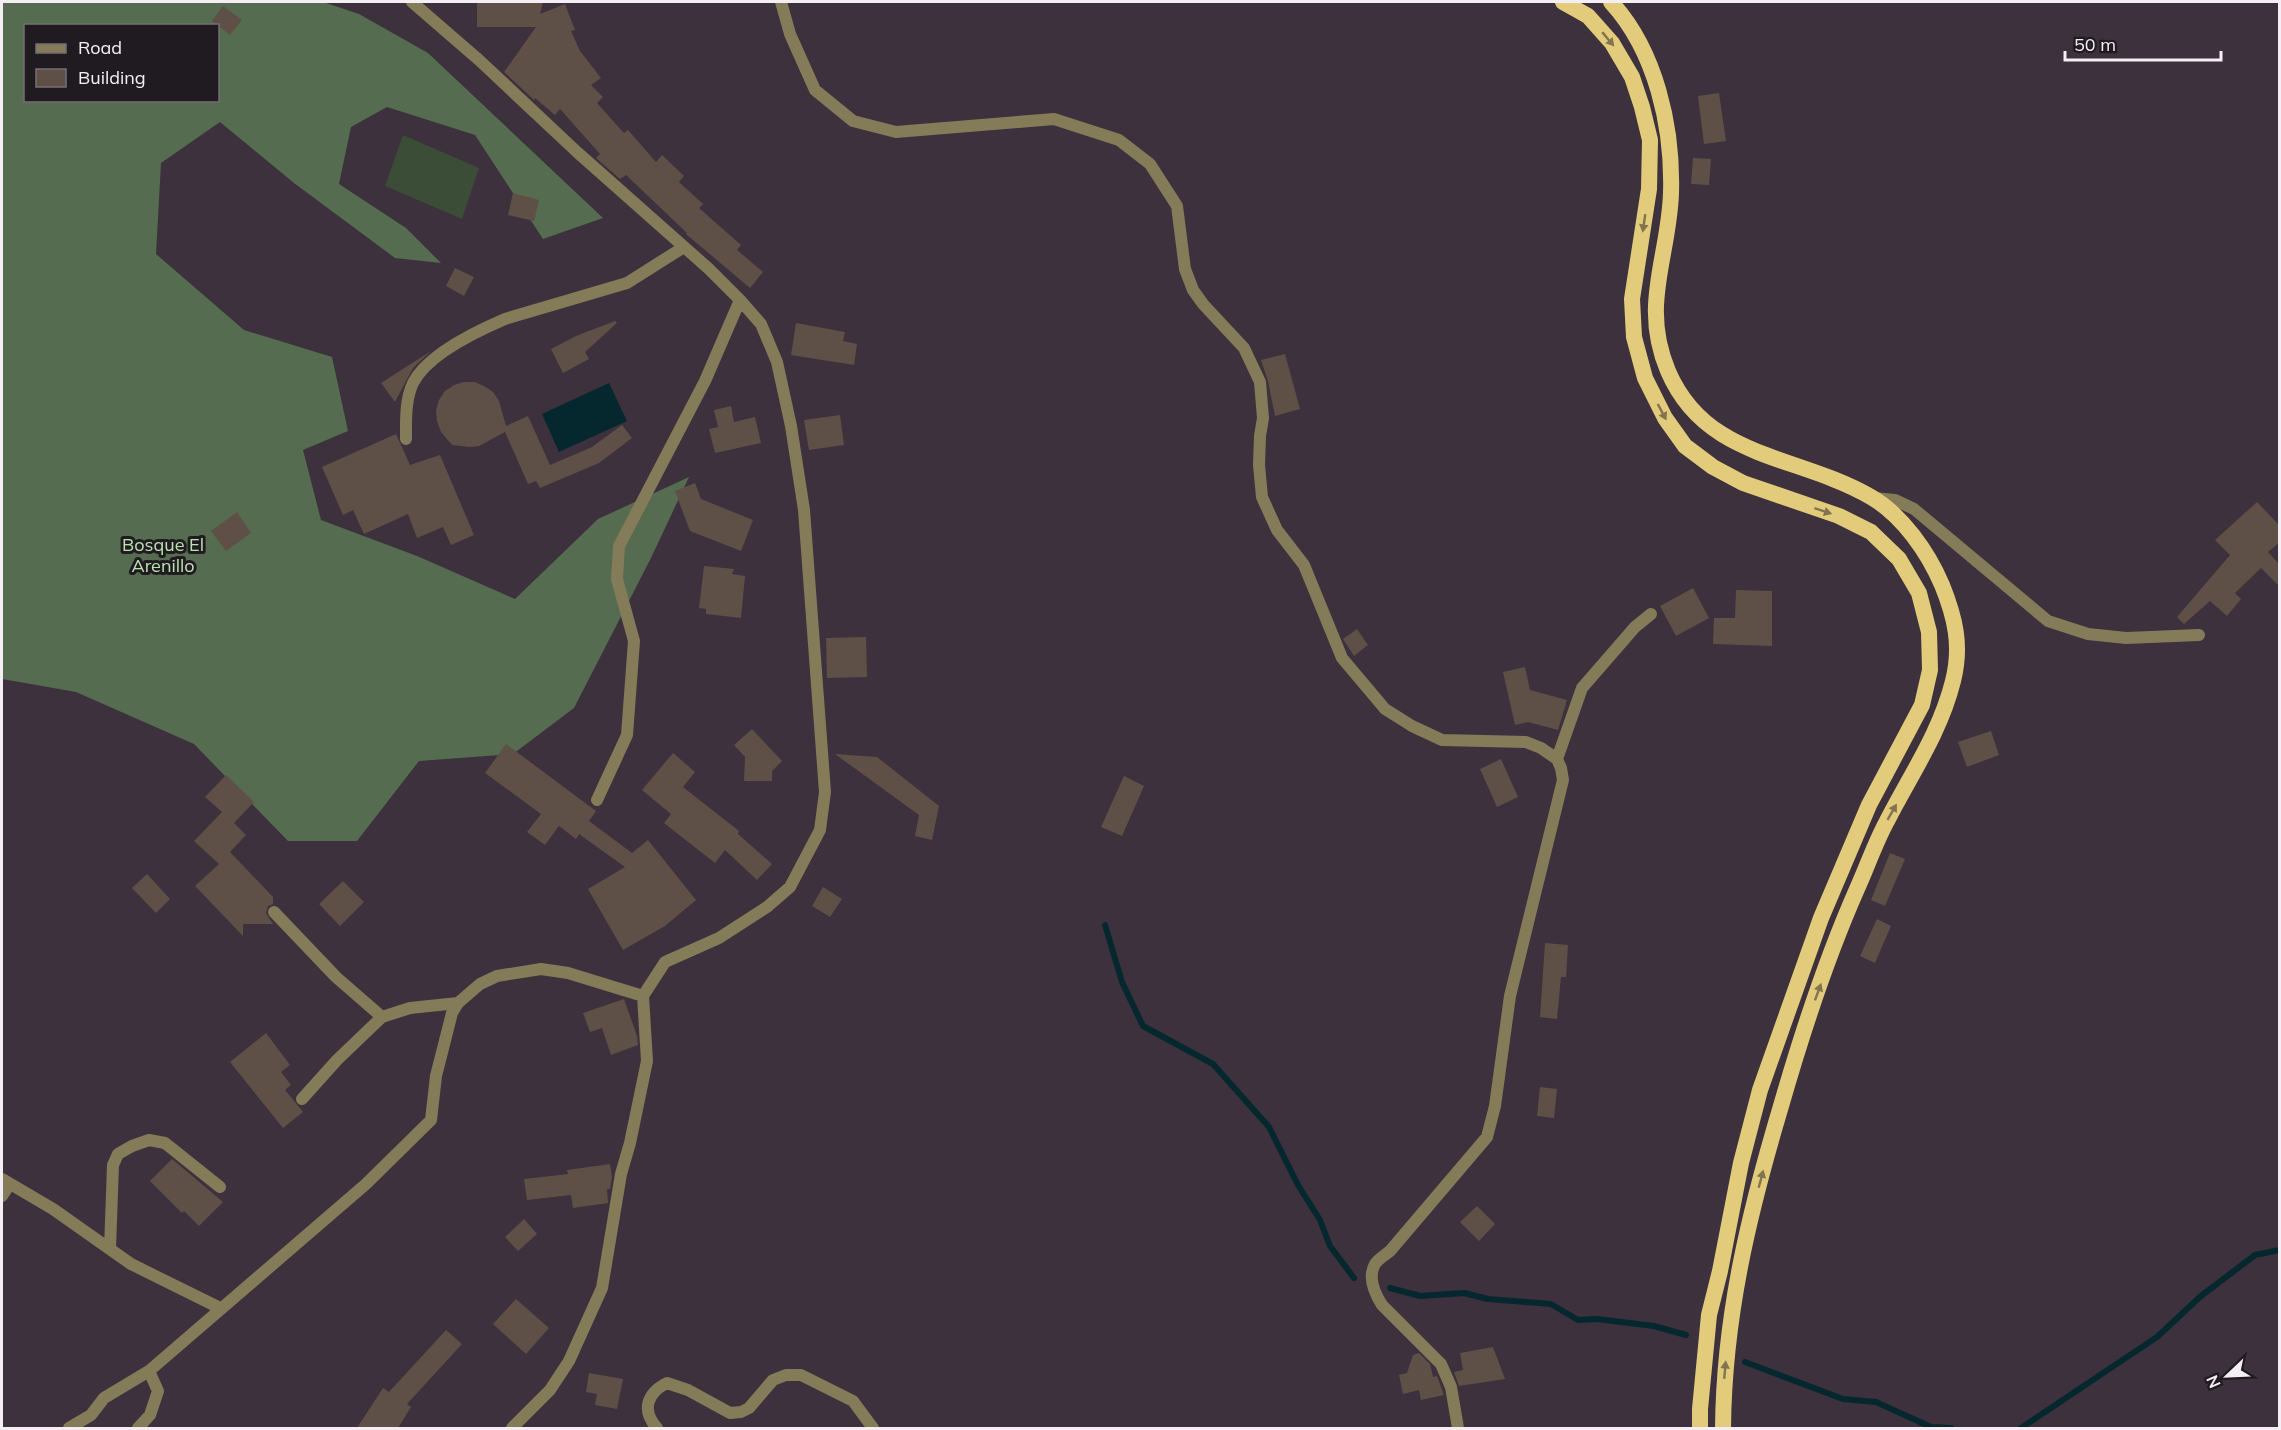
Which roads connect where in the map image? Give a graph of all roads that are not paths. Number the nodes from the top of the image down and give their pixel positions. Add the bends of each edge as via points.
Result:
1 (412, 2) edge
2 (781, 2) edge
3 (1563, 2) edge
4 (1611, 2) edge
5 (684, 247) junction
6 (740, 300) junction
7 (406, 439) dead end
8 (1873, 498) junction
9 (1650, 614) dead end
10 (2199, 636) dead end
11 (1557, 759) junction
12 (597, 800) dead end
13 (274, 912) dead end
14 (643, 996) junction
15 (458, 1003) junction
16 (382, 1017) junction
17 (302, 1099) dead end
18 (6, 1181) edge
19 (220, 1186) dead end
20 (2, 1196) edge
21 (110, 1249) junction
22 (220, 1308) junction
23 (149, 1371) junction
24 (69, 1428) edge
25 (138, 1428) edge
26 (512, 1428) edge
27 (657, 1428) edge
28 (873, 1428) edge
29 (1458, 1428) edge
30 (1700, 1428) edge
31 (1723, 1428) edge

1 - 5 street
2 - 11 street via 790,34 815,90 853,121 896,132 1054,119 1119,140 1150,164 1177,206 1185,269 1193,290 1244,348 1260,382 1262,497 1277,530 1304,566 1342,658 1385,709 1442,740 1526,742
3 -> 30 highway via 1588,16 1612,43 1632,77 1645,118 1650,140 1649,189 1632,299 1634,336 1645,378 1665,418 1685,446 1713,467 1872,532 1899,559 1919,593 1929,632 1930,670 1922,705 1869,805 1821,918 1760,1090 1708,1315
4 - 8 highway via 1646,56 1658,86 1668,138 1671,193 1655,308 1662,357 1670,376 1702,421 1724,437
5 - 6 street
5 - 7 street via 627,283 505,320 440,354 414,383 406,410
6 - 12 street via 705,381 619,546 617,579 634,641 627,735
6 - 14 street via 760,324 777,362 801,489 825,792 820,830 790,887 719,938 665,962
8 - 10 street via 1895,500 1914,508 2048,621 2088,634 2126,638
31 -> 8 highway via 1726,1359 1742,1248 1798,1048 1851,902 1886,822 1922,760 1954,678 1959,646 1941,583 1903,523
9 - 11 street via 1582,688
11 - 29 street via 1563,780 1510,996 1496,1106 1487,1137 1375,1265 1372,1281 1382,1305 1441,1364
13 - 16 street via 336,977
14 - 15 street via 568,972 541,969 497,976 480,984
14 - 26 street via 647,1061 621,1174 602,1288 569,1361 550,1390
15 - 16 street via 410,1008
15 - 22 street via 436,1076 431,1120 366,1185
16 - 17 street
18 - 20 street
18 - 21 street
19 - 21 street via 165,1143 148,1140 118,1154 113,1164
21 - 22 street via 131,1264
22 - 23 street
23 - 24 street via 104,1398 91,1415
23 - 25 street via 158,1391 150,1415
27 - 28 street via 649,1412 649,1398 667,1383 730,1413 749,1408 773,1380 801,1375 854,1401

